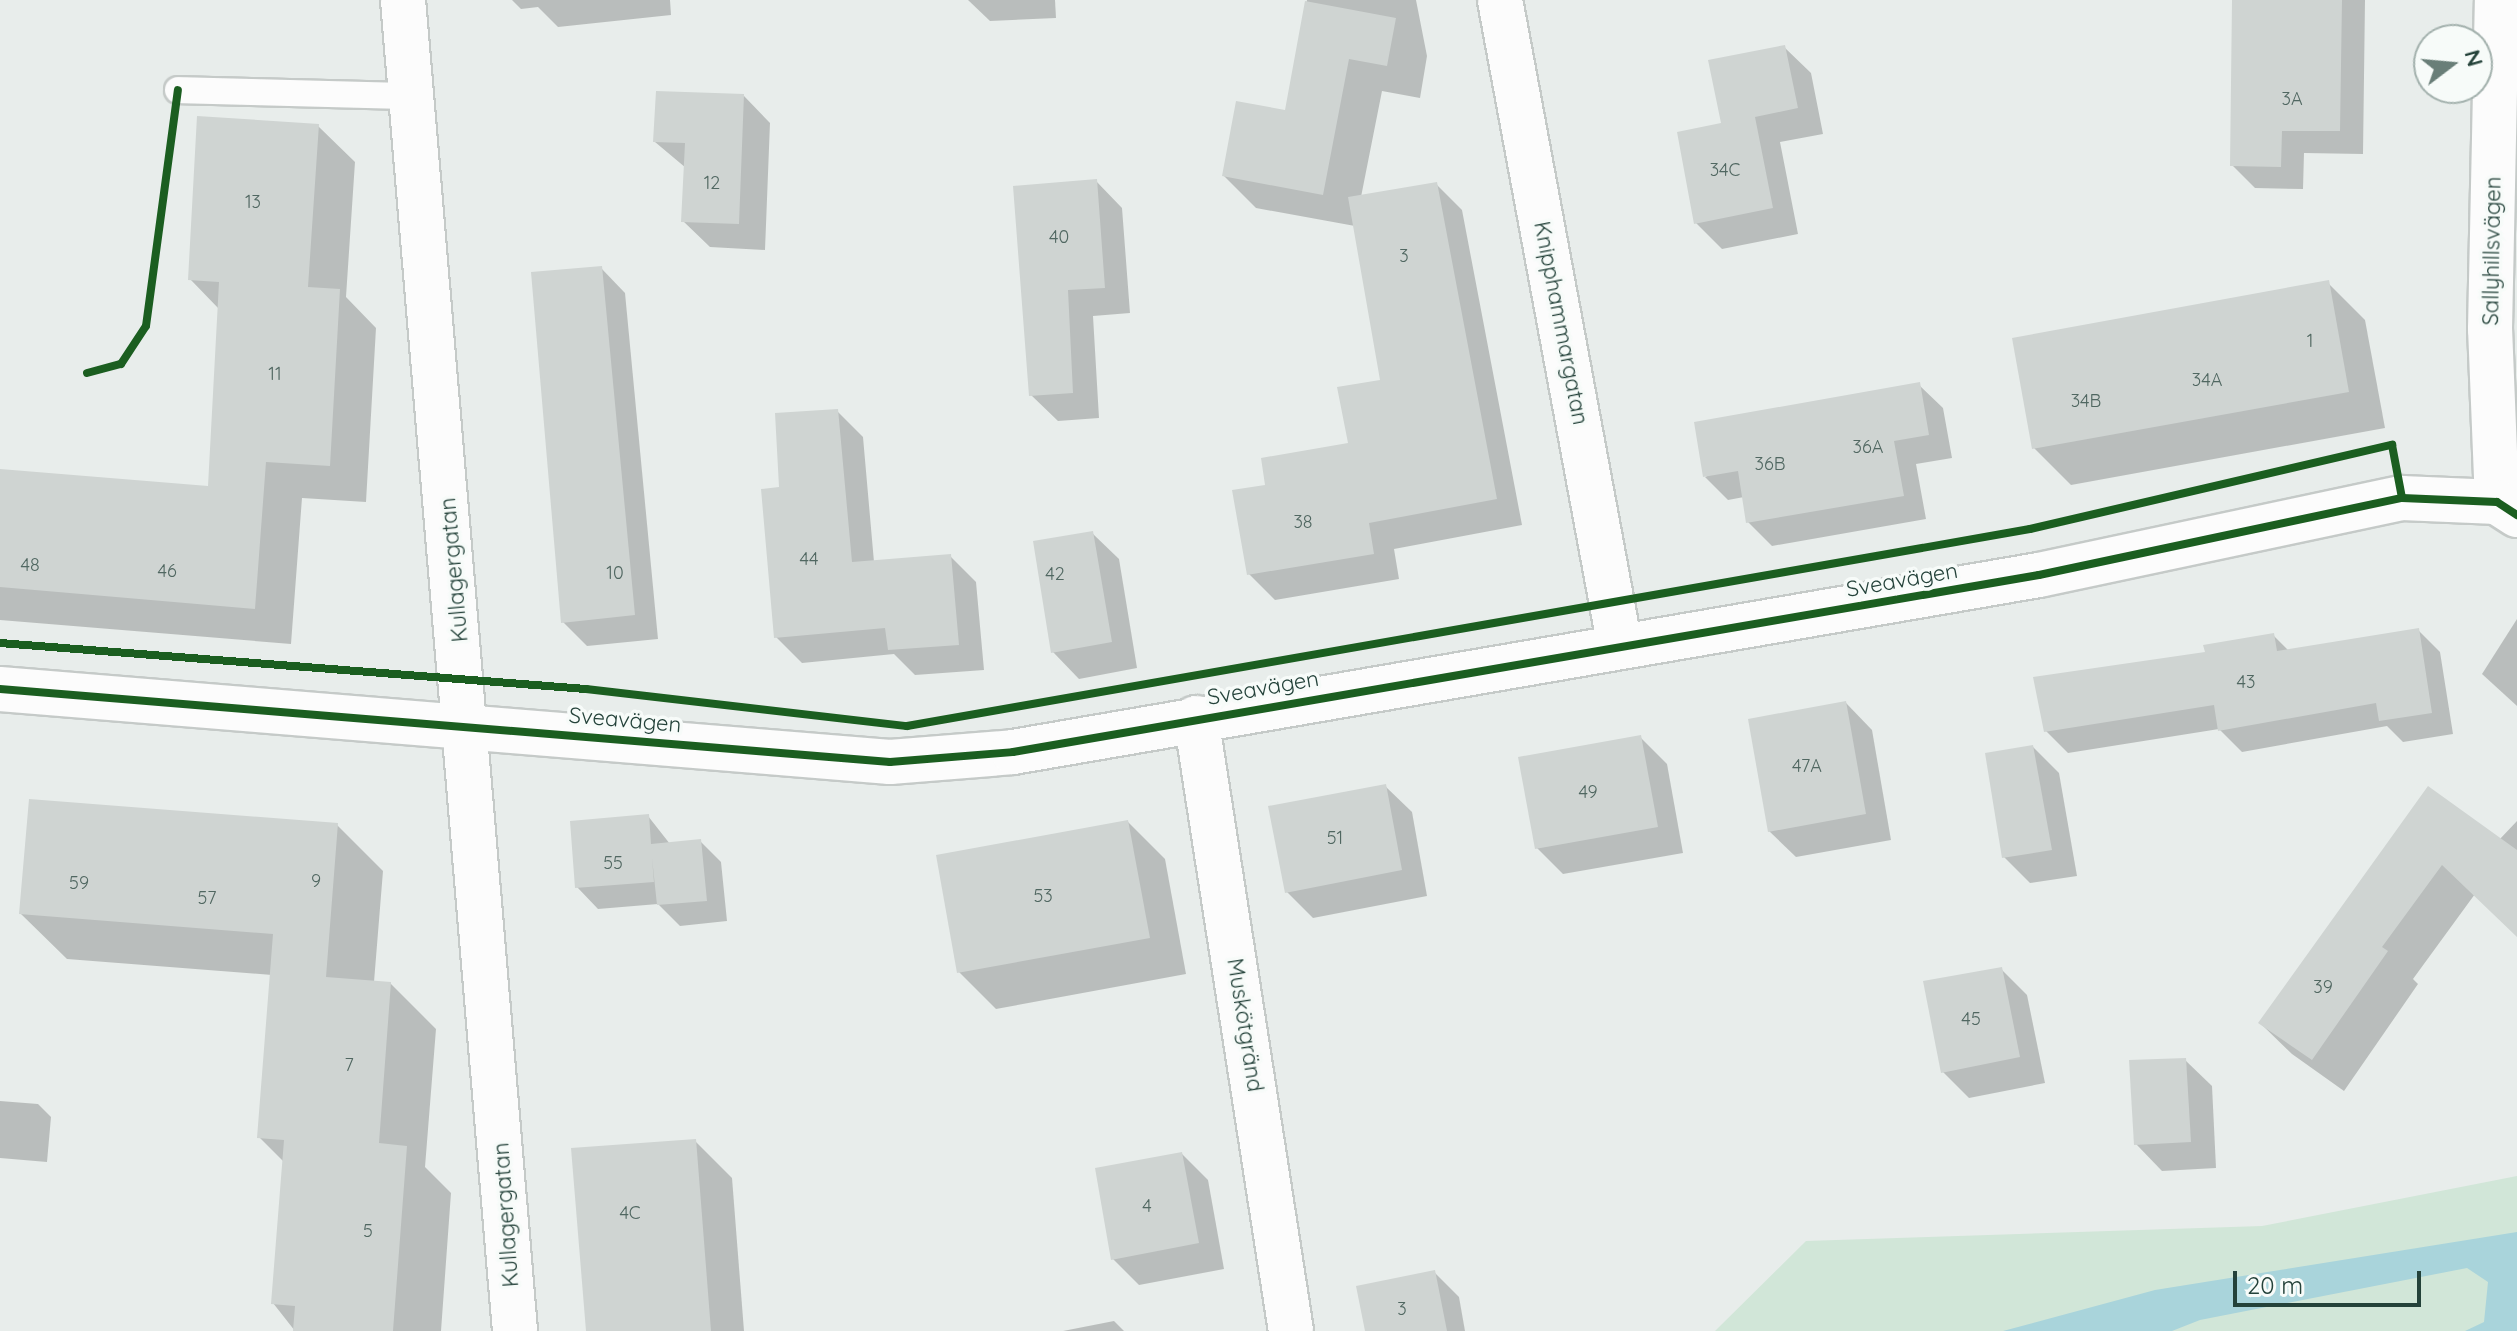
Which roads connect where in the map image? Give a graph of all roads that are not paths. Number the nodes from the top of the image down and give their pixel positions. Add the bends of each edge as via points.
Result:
1 (403, 0) edge
2 (1500, 0) edge
3 (2497, 0) edge
4 (178, 90) dead end
5 (411, 96) junction
6 (2507, 509) edge
7 (1620, 647) junction
8 (0, 689) edge
9 (1196, 718) junction
10 (467, 727) junction
11 (515, 1331) edge
12 (1291, 1331) edge

1 - 5 street, Kullagergatan
2 - 7 street, Knipphammargatan
3 - 6 street, Sallyhillsvägen via 2490,329
4 - 5 lane
5 - 10 street, Kullagergatan
6 - 7 street, Sveavägen via 2402,498 2076,568
7 - 9 street, Sveavägen
8 - 10 street, Sveavägen
9 - 10 street, Sveavägen via 1013,752 890,762
9 - 12 street, Muskötgränd
10 - 11 street, Kullagergatan

